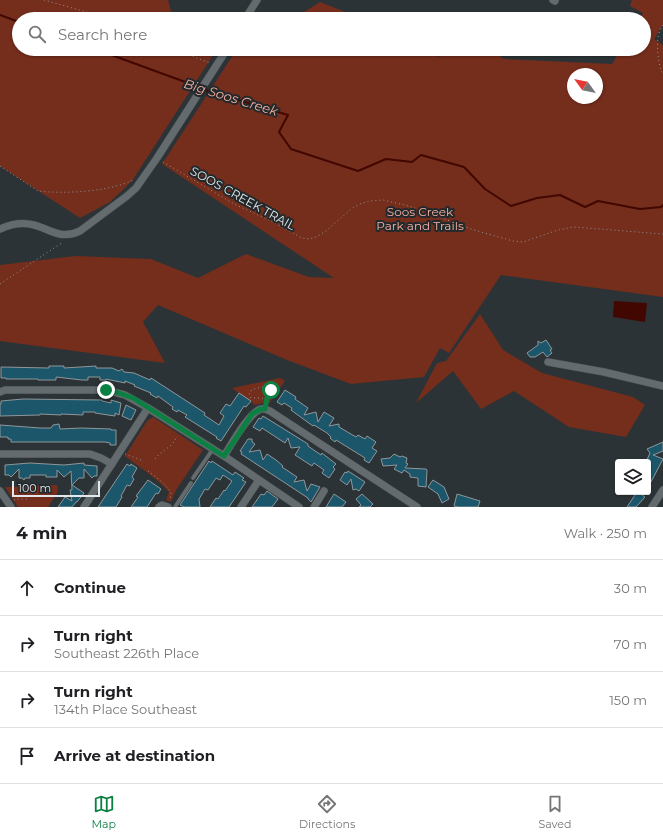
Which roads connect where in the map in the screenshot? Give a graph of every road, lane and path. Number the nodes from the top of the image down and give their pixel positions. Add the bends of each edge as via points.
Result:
1 (44, 0) edge
2 (257, 0) edge
3 (86, 12) edge
4 (249, 12) edge
5 (663, 25) edge
6 (192, 56) edge
7 (222, 56) edge
8 (216, 65) junction
9 (663, 73) edge
10 (157, 158) junction
11 (0, 166) edge
12 (145, 176) junction
13 (0, 230) edge
14 (74, 234) junction
15 (663, 234) edge
16 (0, 284) edge
17 (548, 362) dead end
18 (270, 386) junction
19 (663, 386) edge
20 (0, 392) edge
21 (274, 392) junction
22 (266, 401) junction
23 (148, 408) junction
24 (263, 409) junction
25 (180, 428) junction
26 (213, 449) junction
27 (119, 453) junction
28 (0, 454) edge
29 (224, 456) junction
30 (155, 459) dead end
31 (141, 460) dead end
32 (112, 464) junction
33 (148, 471) dead end
34 (194, 478) dead end
35 (259, 480) junction
36 (191, 483) dead end
37 (663, 490) edge
38 (0, 491) edge
39 (324, 491) dead end
40 (28, 499) dead end
41 (10, 506) edge
42 (84, 507) edge
43 (159, 507) edge
44 (170, 507) edge
45 (241, 507) edge
46 (299, 507) edge
47 (314, 507) edge
48 (418, 507) edge
49 (652, 507) edge

1 - 3 path
2 - 4 street
5 - 9 path via 657,48
6 - 8 path
7 - 8 street
8 - 10 street
10 - 12 street
10 - 15 path, SOOS CREEK TRAIL via 228,201 302,238 316,237 360,204 383,200 409,206 474,230 513,241 523,242 574,227
11 - 12 path via 38,191 46,192 84,191 123,185 136,179 140,174
12 - 14 street via 127,196
13 - 14 street via 26,224 58,234
14 - 16 path
17 - 19 street
18 - 21 path
18 - 21 path via 273,383 278,384 278,390
18 - 22 path via 260,387 249,393 252,398 262,398
20 - 23 street via 106,390 125,395
21 - 22 path
22 - 24 path
23 - 25 street
23 - 27 street
24 - 29 street via 252,414
24 - 48 street via 270,411
25 - 26 street
25 - 30 path via 173,445
26 - 29 street
26 - 34 lane
27 - 31 path
27 - 32 street
28 - 32 street via 90,454
29 - 35 street
32 - 42 street
33 - 44 path via 171,492
35 - 45 street
35 - 46 street
36 - 44 lane
37 - 49 street
38 - 41 street
39 - 47 street
40 - 41 path via 16,499
43 - 44 street

